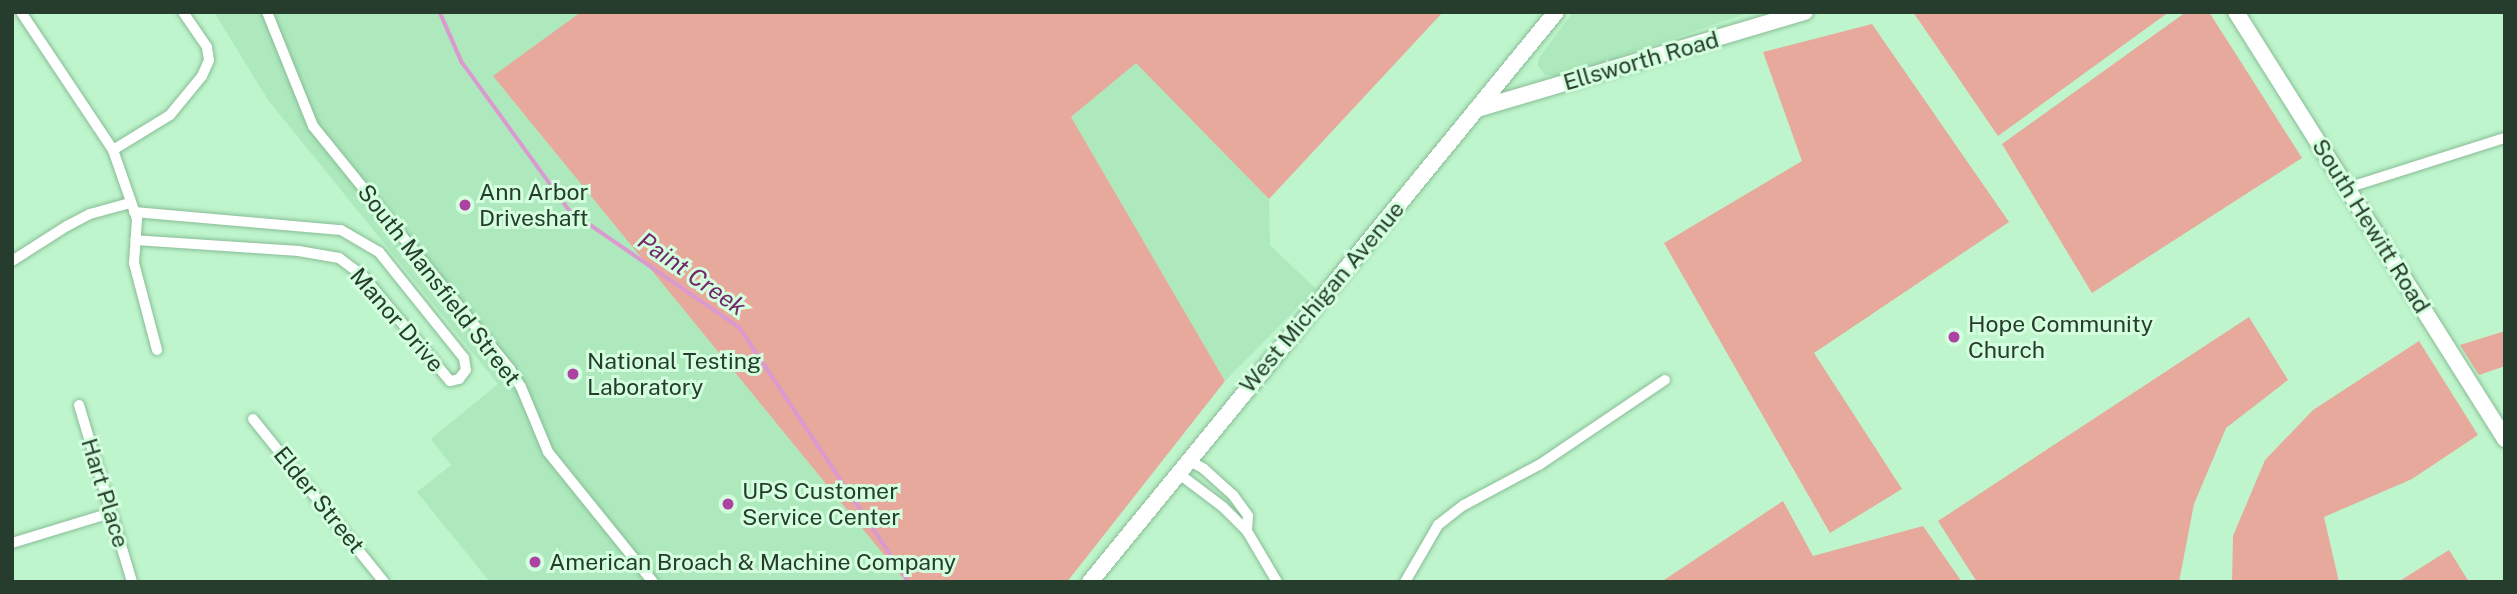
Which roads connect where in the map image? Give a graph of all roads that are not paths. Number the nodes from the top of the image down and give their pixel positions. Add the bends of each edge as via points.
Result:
1 (21, 12) edge
2 (183, 12) edge
3 (267, 12) edge
4 (1556, 12) edge
5 (1805, 12) edge
6 (2236, 12) edge
7 (1477, 109) junction
8 (2505, 138) edge
9 (113, 150) junction
10 (2347, 188) junction
11 (132, 208) junction
12 (135, 240) junction
13 (12, 261) edge
14 (157, 350) dead end
15 (1665, 380) dead end
16 (79, 405) dead end
17 (253, 419) dead end
18 (2505, 439) edge
19 (1188, 460) junction
20 (1178, 473) junction
21 (111, 513) junction
22 (1247, 531) junction
23 (12, 543) edge
24 (132, 582) edge
25 (384, 582) edge
26 (653, 582) edge
27 (1090, 582) edge
28 (1277, 582) edge
29 (1405, 582) edge

1 - 9 street
2 - 9 street via 207,47 209,60 202,76 170,115
3 - 26 street, South Mansfield Street via 313,126 510,369 548,452
4 - 7 main road, West Michigan Avenue
5 - 7 main road, Ellsworth Road
6 - 10 main road, South Hewitt Road
7 - 19 main road, West Michigan Avenue
8 - 10 street
9 - 11 street
10 - 18 main road, South Hewitt Road
11 - 12 street
11 - 12 street, Manor Drive via 341,230 379,252 464,358 466,370 450,381 363,276 340,258
11 - 13 street, Manor Drive via 90,214
12 - 14 street via 134,263
15 - 29 street via 1539,465 1464,505 1438,525
16 - 21 street, Hart Place
17 - 25 street, Elder Street
19 - 20 main road, West Michigan Avenue
19 - 22 street via 1233,495 1248,516
20 - 22 street
20 - 27 main road, West Michigan Avenue
21 - 23 street
21 - 24 street, Hart Place
22 - 28 street

